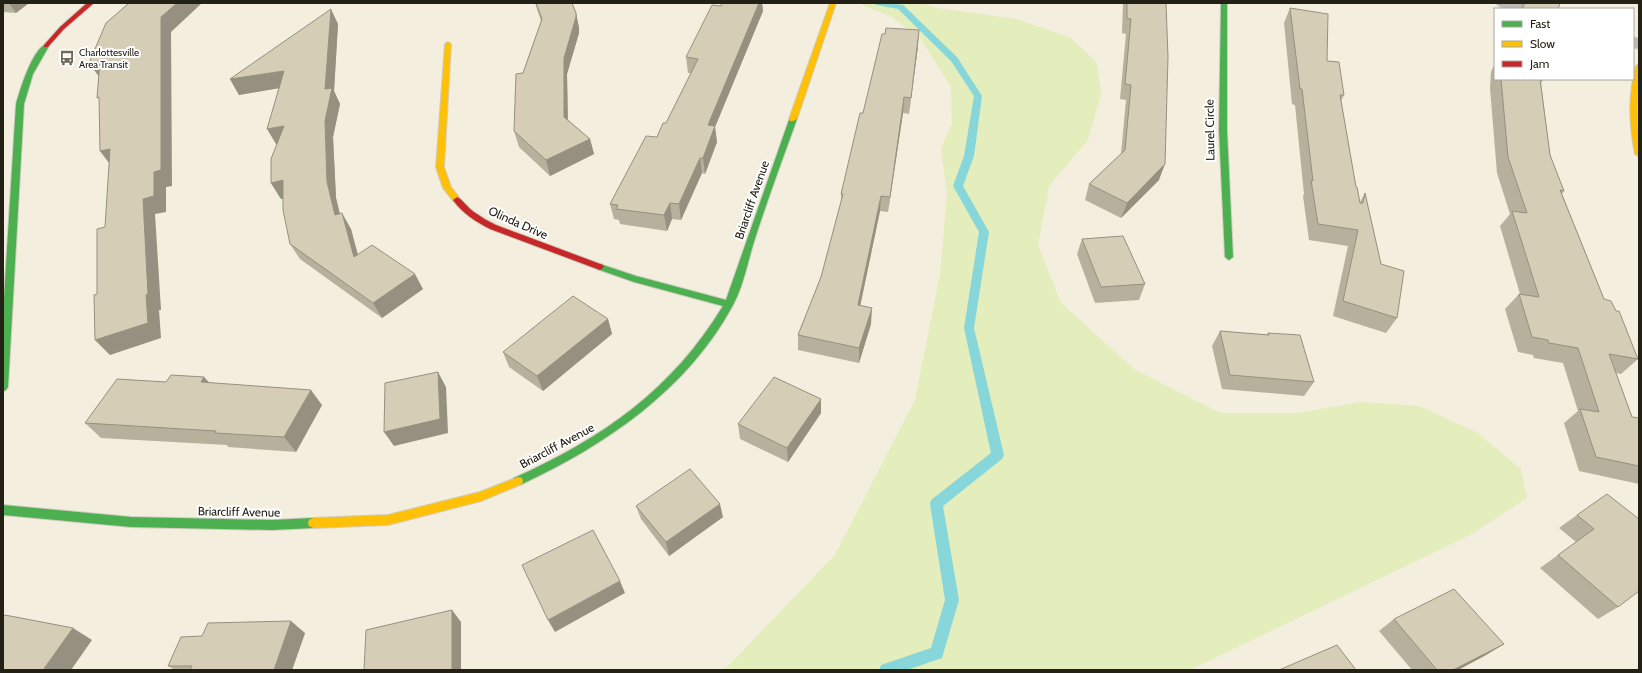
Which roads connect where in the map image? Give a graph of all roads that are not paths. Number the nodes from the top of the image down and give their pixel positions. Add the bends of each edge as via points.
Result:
1 (91, 3) edge
2 (833, 3) edge
3 (1224, 3) edge
4 (1504, 3) edge
5 (1520, 8) edge
6 (448, 44) dead end
7 (1639, 66) edge
8 (1639, 154) edge
9 (1229, 257) dead end
10 (729, 304) junction
11 (3, 387) edge
12 (3, 510) edge

1 - 11 street via 52,38 39,56 26,80 20,104
2 - 10 street, Briarcliff Avenue
3 - 9 street, Laurel Circle via 1221,65
4 - 5 street
6 - 10 street, Olinda Drive via 440,167 447,188 462,207 484,222 548,249 634,279
7 - 8 street via 1632,99
10 - 12 street, Briarcliff Avenue via 711,335 686,366 639,410 589,445 544,470 481,496 388,520 272,525 131,522

